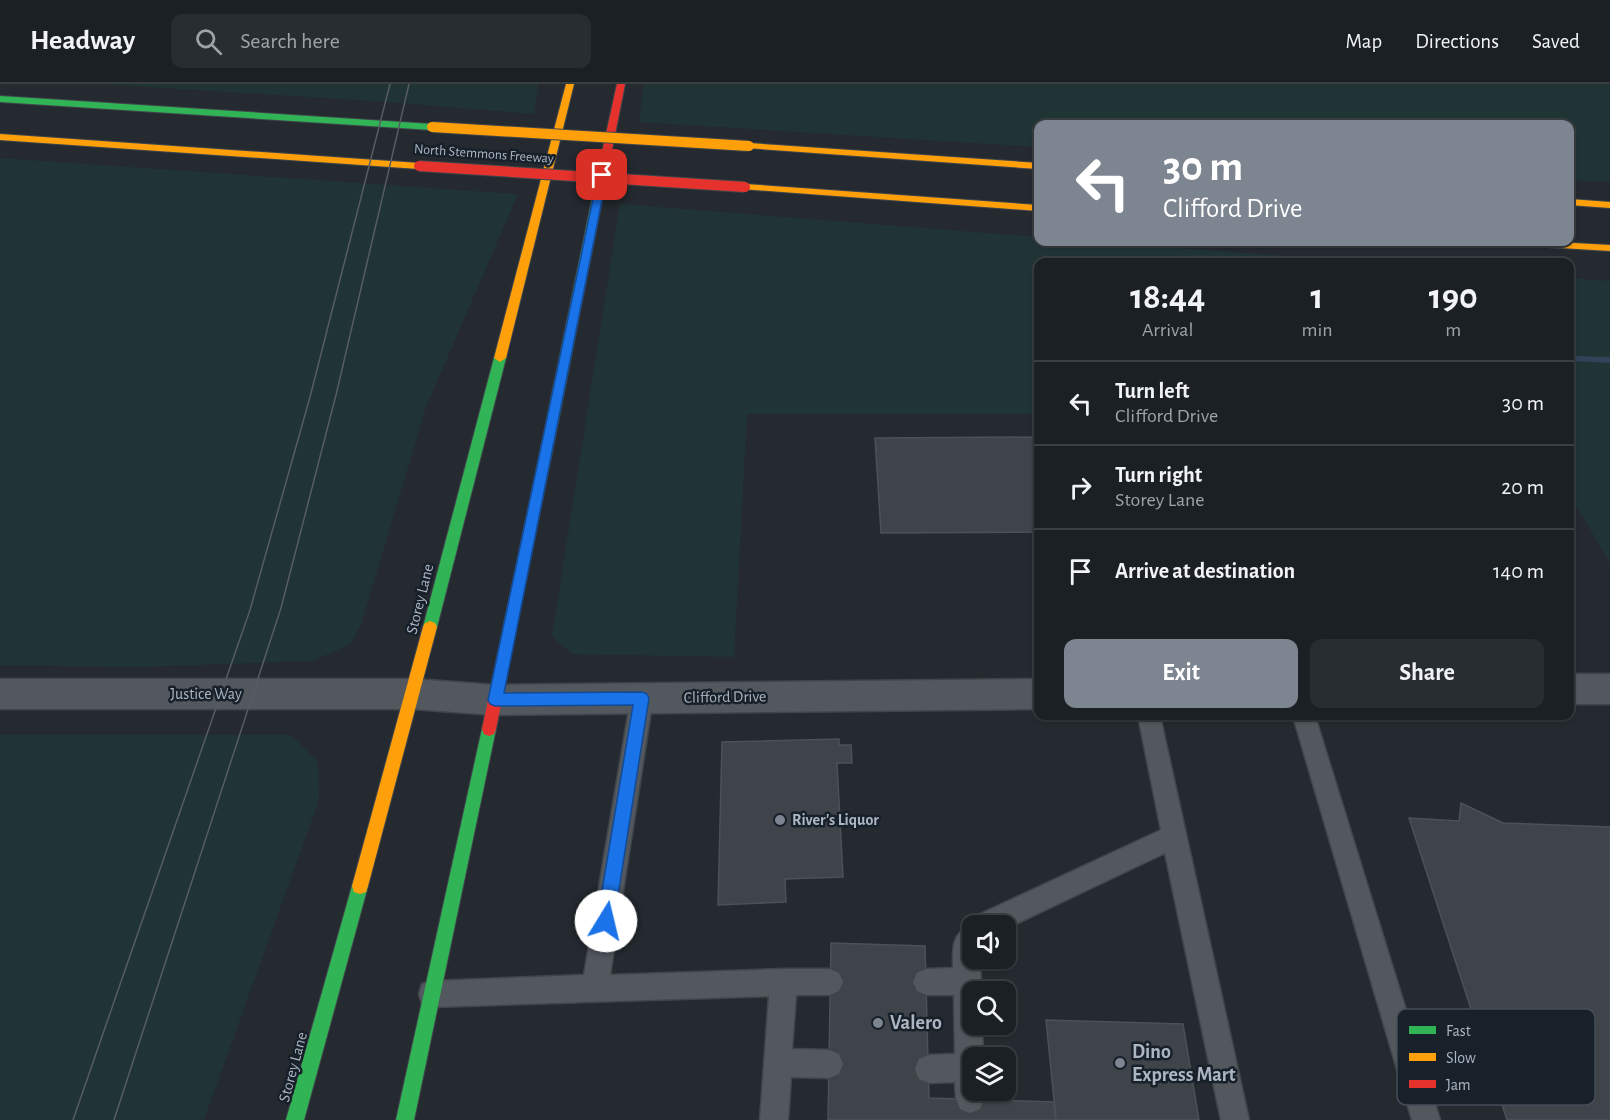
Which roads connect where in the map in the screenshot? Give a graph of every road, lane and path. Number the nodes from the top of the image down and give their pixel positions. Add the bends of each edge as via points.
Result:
1 (570, 84) edge
2 (621, 84) edge
3 (0, 99) edge
4 (0, 137) edge
5 (1034, 166) edge
6 (1574, 202) edge
7 (1610, 205) edge
8 (1034, 208) edge
9 (1574, 246) edge
10 (1610, 248) edge
11 (1574, 689) edge
12 (1610, 689) edge
13 (0, 694) edge
14 (413, 694) junction
15 (1034, 694) edge
16 (642, 698) junction
17 (495, 700) junction
18 (1150, 720) edge
19 (1305, 720) edge
20 (1174, 836) junction
21 (1005, 915) edge
22 (967, 969) edge
23 (830, 981) dead end
24 (962, 981) edge
25 (967, 981) edge
26 (783, 982) junction
27 (926, 982) dead end
28 (595, 988) junction
29 (432, 994) junction
30 (1397, 1024) edge
31 (778, 1063) junction
32 (829, 1064) dead end
33 (962, 1068) edge
34 (929, 1069) dead end
35 (1421, 1105) edge
36 (295, 1120) edge
37 (405, 1120) edge
38 (774, 1120) edge
39 (1235, 1120) edge
40 (1426, 1120) edge

1 - 14 highway, Storey Lane
2 - 17 highway
3 - 5 highway, North Stemmons Freeway, bridge
4 - 8 highway, North Stemmons Freeway, bridge
6 - 7 highway
9 - 10 highway
11 - 12 street
13 - 14 street, Justice Way
14 - 17 street, Clifford Drive
14 - 36 highway, Storey Lane
15 - 16 street, Clifford Drive
16 - 17 street, Clifford Drive
16 - 28 lane
17 - 29 highway
18 - 20 lane
19 - 30 lane
20 - 21 lane
20 - 39 lane
22 - 25 lane
23 - 26 lane
24 - 27 lane
26 - 28 lane
26 - 31 lane
28 - 29 lane
29 - 37 highway
31 - 32 lane
31 - 38 lane
33 - 34 lane
35 - 40 lane

